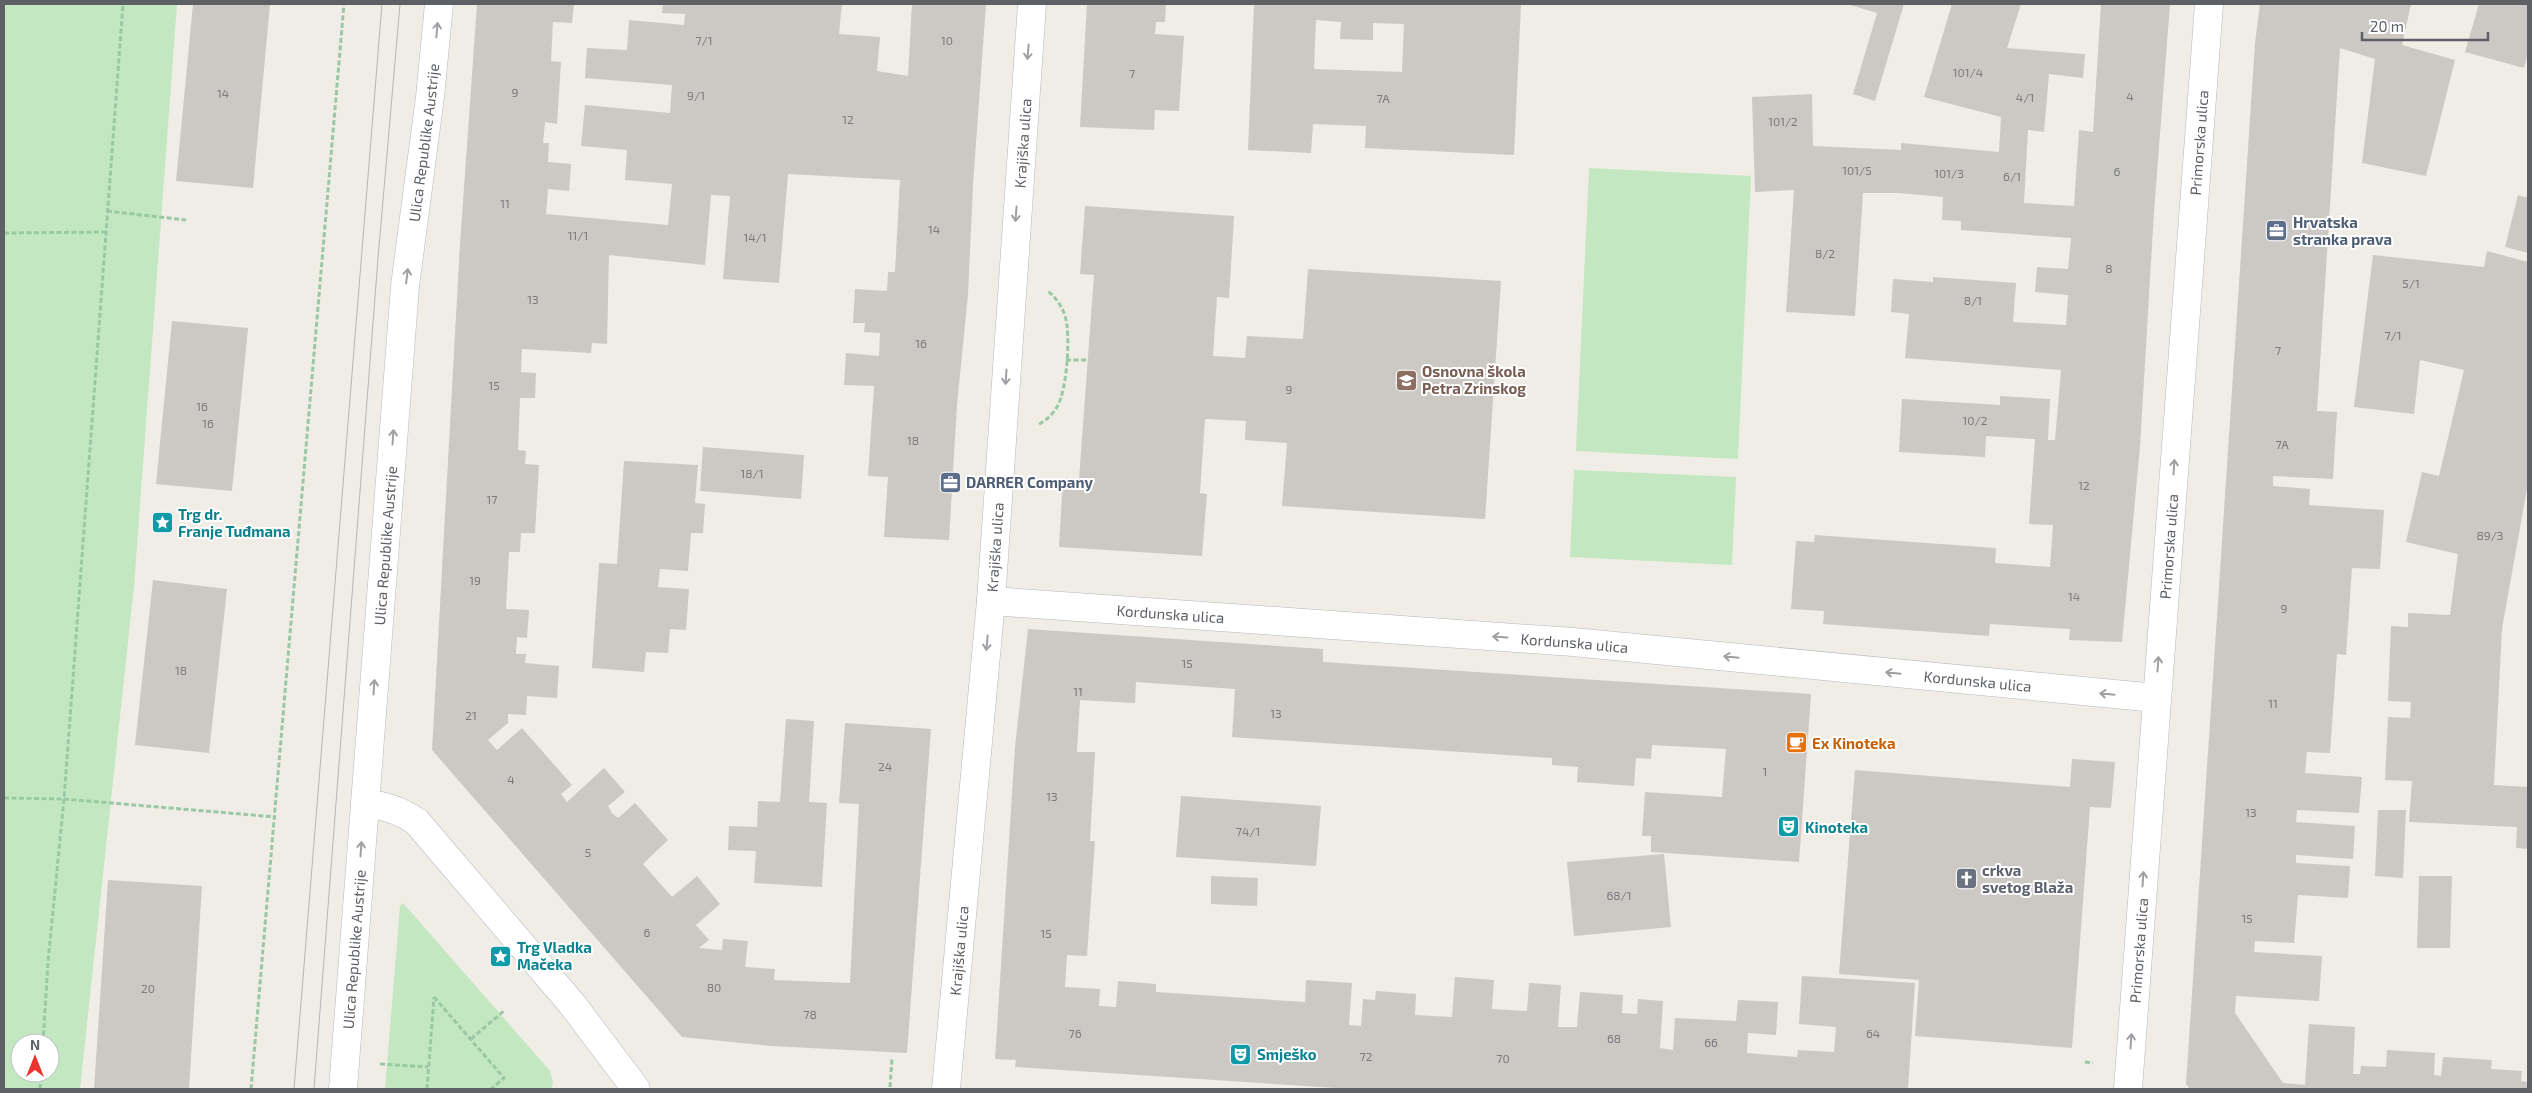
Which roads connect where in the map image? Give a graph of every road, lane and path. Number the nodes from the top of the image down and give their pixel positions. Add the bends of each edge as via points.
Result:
1 (123, 4) edge
2 (344, 4) edge
3 (439, 4) edge
4 (1032, 4) edge
5 (2210, 4) edge
6 (107, 211) junction
7 (186, 220) dead end
8 (106, 232) junction
9 (4, 233) edge
10 (1042, 286) dead end
11 (1066, 360) junction
12 (1087, 360) dead end
13 (1032, 428) dead end
14 (991, 600) junction
15 (2156, 698) junction
16 (4, 798) edge
17 (64, 799) junction
18 (365, 804) junction
19 (276, 817) junction
20 (505, 1010) dead end
21 (44, 1033) edge
22 (471, 1039) junction
23 (892, 1058) dead end
24 (2085, 1062) dead end
25 (2093, 1063) dead end
26 (375, 1064) dead end
27 (428, 1067) junction
28 (890, 1087) dead end
29 (251, 1089) edge
30 (343, 1089) edge
31 (427, 1089) edge
32 (491, 1089) edge
33 (636, 1089) edge
34 (946, 1089) edge
35 (2128, 1089) edge

1 - 6 path
2 - 19 path
18 -> 3 street, Ulica Republike Austrije via 405,286
4 -> 14 street, Krajiška ulica
15 -> 5 street, Primorska ulica
6 - 7 path
6 - 8 path
8 - 9 path
8 - 17 path
10 - 11 path via 1055,297 1066,318
11 - 12 path
11 - 13 path via 1058,405 1047,420
15 -> 14 street, Kordunska ulica via 1573,642
14 -> 34 street, Krajiška ulica
35 -> 15 street, Primorska ulica
16 - 17 path
17 - 19 path
17 - 21 path
30 -> 18 street, Ulica Republike Austrije
18 - 33 street via 403,812 417,822 572,1004
19 - 29 path
20 - 22 path
22 - 27 path via 434,997
22 - 32 path via 504,1078
23 - 28 path
24 - 25 path
26 - 27 path
27 - 31 path

